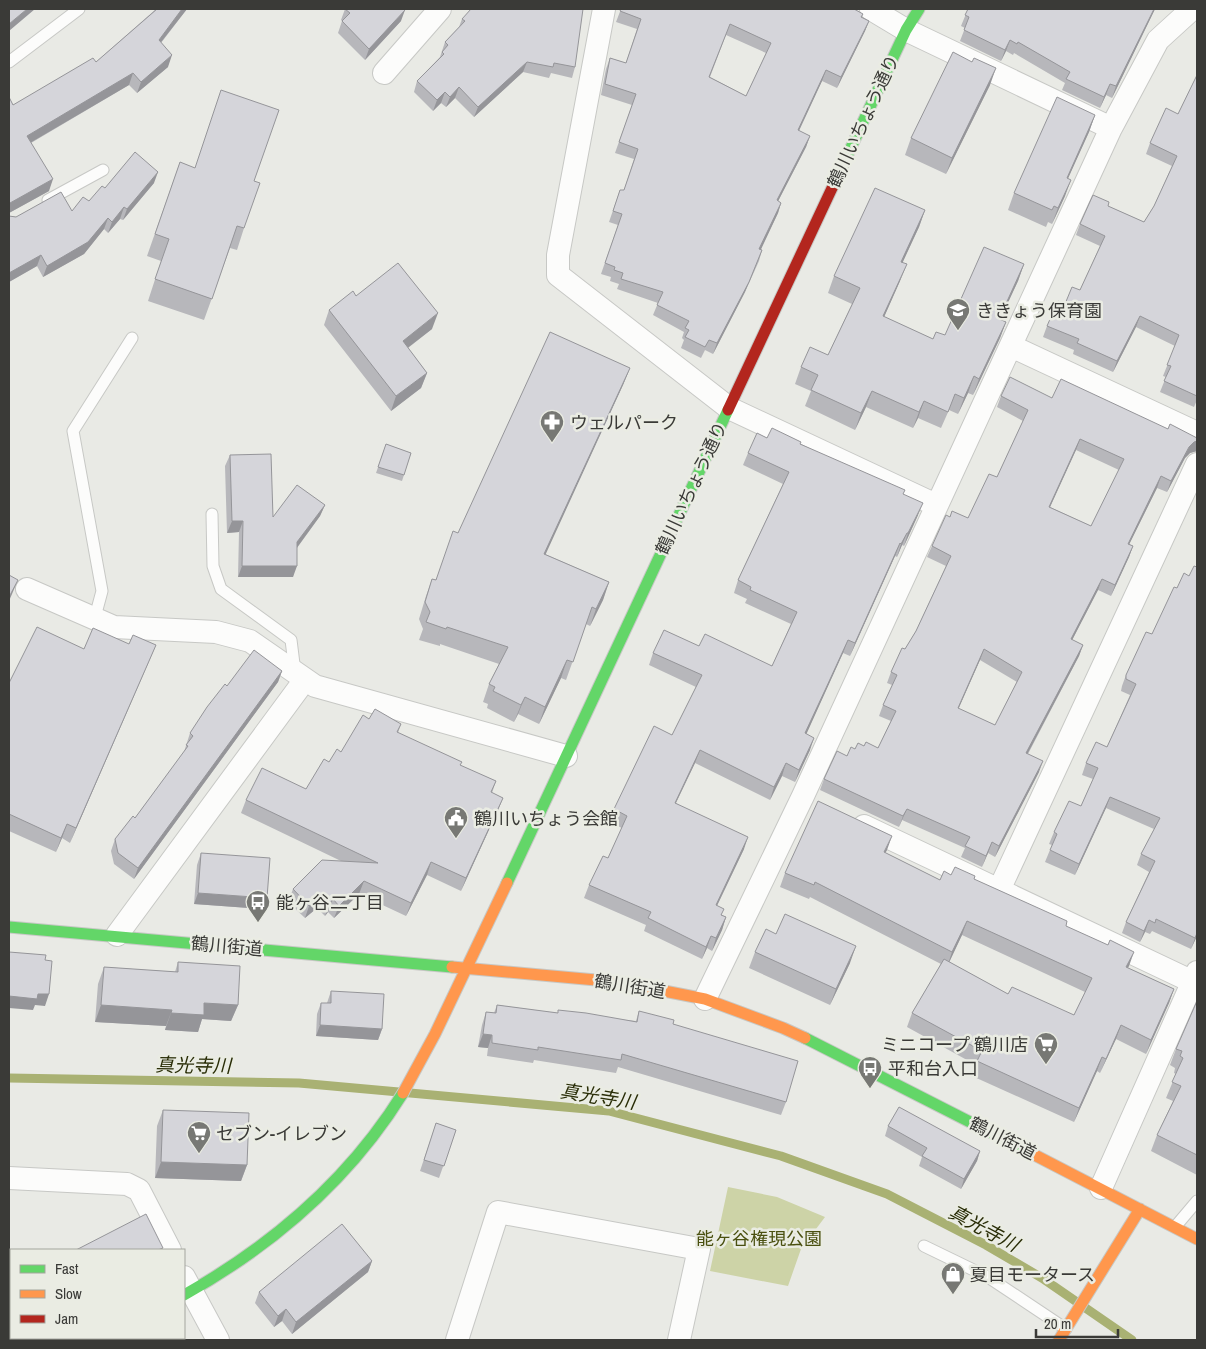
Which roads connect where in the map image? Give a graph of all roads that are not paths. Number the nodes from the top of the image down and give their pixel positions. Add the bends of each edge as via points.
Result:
1 (79, 9) edge
2 (440, 9) edge
3 (604, 9) edge
4 (871, 9) edge
5 (918, 9) edge
6 (1192, 9) edge
7 (906, 30) junction
8 (9, 62) edge
9 (384, 73) dead end
10 (1111, 128) junction
11 (103, 170) dead end
12 (34, 207) edge
13 (132, 338) dead end
14 (1011, 346) junction
15 (729, 408) junction
16 (1197, 433) edge
17 (1197, 464) edge
18 (936, 505) junction
19 (212, 514) dead end
20 (21, 587) dead end
21 (95, 617) junction
22 (300, 677) junction
23 (566, 756) junction
24 (847, 818) edge
25 (998, 890) junction
26 (9, 927) edge
27 (117, 935) junction
28 (467, 969) junction
29 (1195, 977) edge
30 (705, 1000) junction
31 (9, 1178) edge
32 (1101, 1188) junction
33 (1197, 1201) edge
34 (1140, 1210) junction
35 (1175, 1227) junction
36 (1197, 1238) edge
37 (924, 1246) dead end
38 (169, 1249) edge
39 (186, 1288) edge
40 (1069, 1324) junction
41 (218, 1340) edge
42 (457, 1340) edge
43 (679, 1340) edge
44 (1059, 1340) edge

1 - 8 lane
2 - 9 street
3 - 15 street via 558,255 558,275
4 - 7 street
5 - 7 street, 鶴川いちょう通り
6 - 10 street via 1158,40
7 - 10 street
7 - 15 street, 鶴川いちょう通り
10 - 14 street
11 - 12 lane
13 - 21 lane via 73,431 102,591
14 - 16 street
14 - 18 street
15 - 18 street
15 - 23 street, 鶴川いちょう通り
17 - 25 street
18 - 30 street via 812,800
19 - 22 lane via 213,566 221,589 291,640
20 - 21 street
21 - 22 street via 114,627 216,632 250,641
22 - 23 street via 315,686
22 - 27 street
23 - 28 street, 鶴川いちょう通り
24 - 25 street
25 - 29 street
26 - 27 street, 鶴川街道
27 - 28 street, 鶴川街道
28 - 30 street, 鶴川街道 via 618,982
28 - 39 street, 鶴川いちょう通り via 414,1074 386,1117 338,1178 299,1216 228,1269
29 - 32 street
30 - 32 street, 鶴川街道 via 783,1028
31 - 38 street via 127,1184 139,1190
32 - 34 street, 鶴川街道
33 - 35 lane
34 - 35 street, 鶴川街道
34 - 40 street
35 - 36 street, 鶴川街道
37 - 40 lane via 988,1277
39 - 41 street
40 - 44 street
42 - 43 street via 498,1212 699,1249

